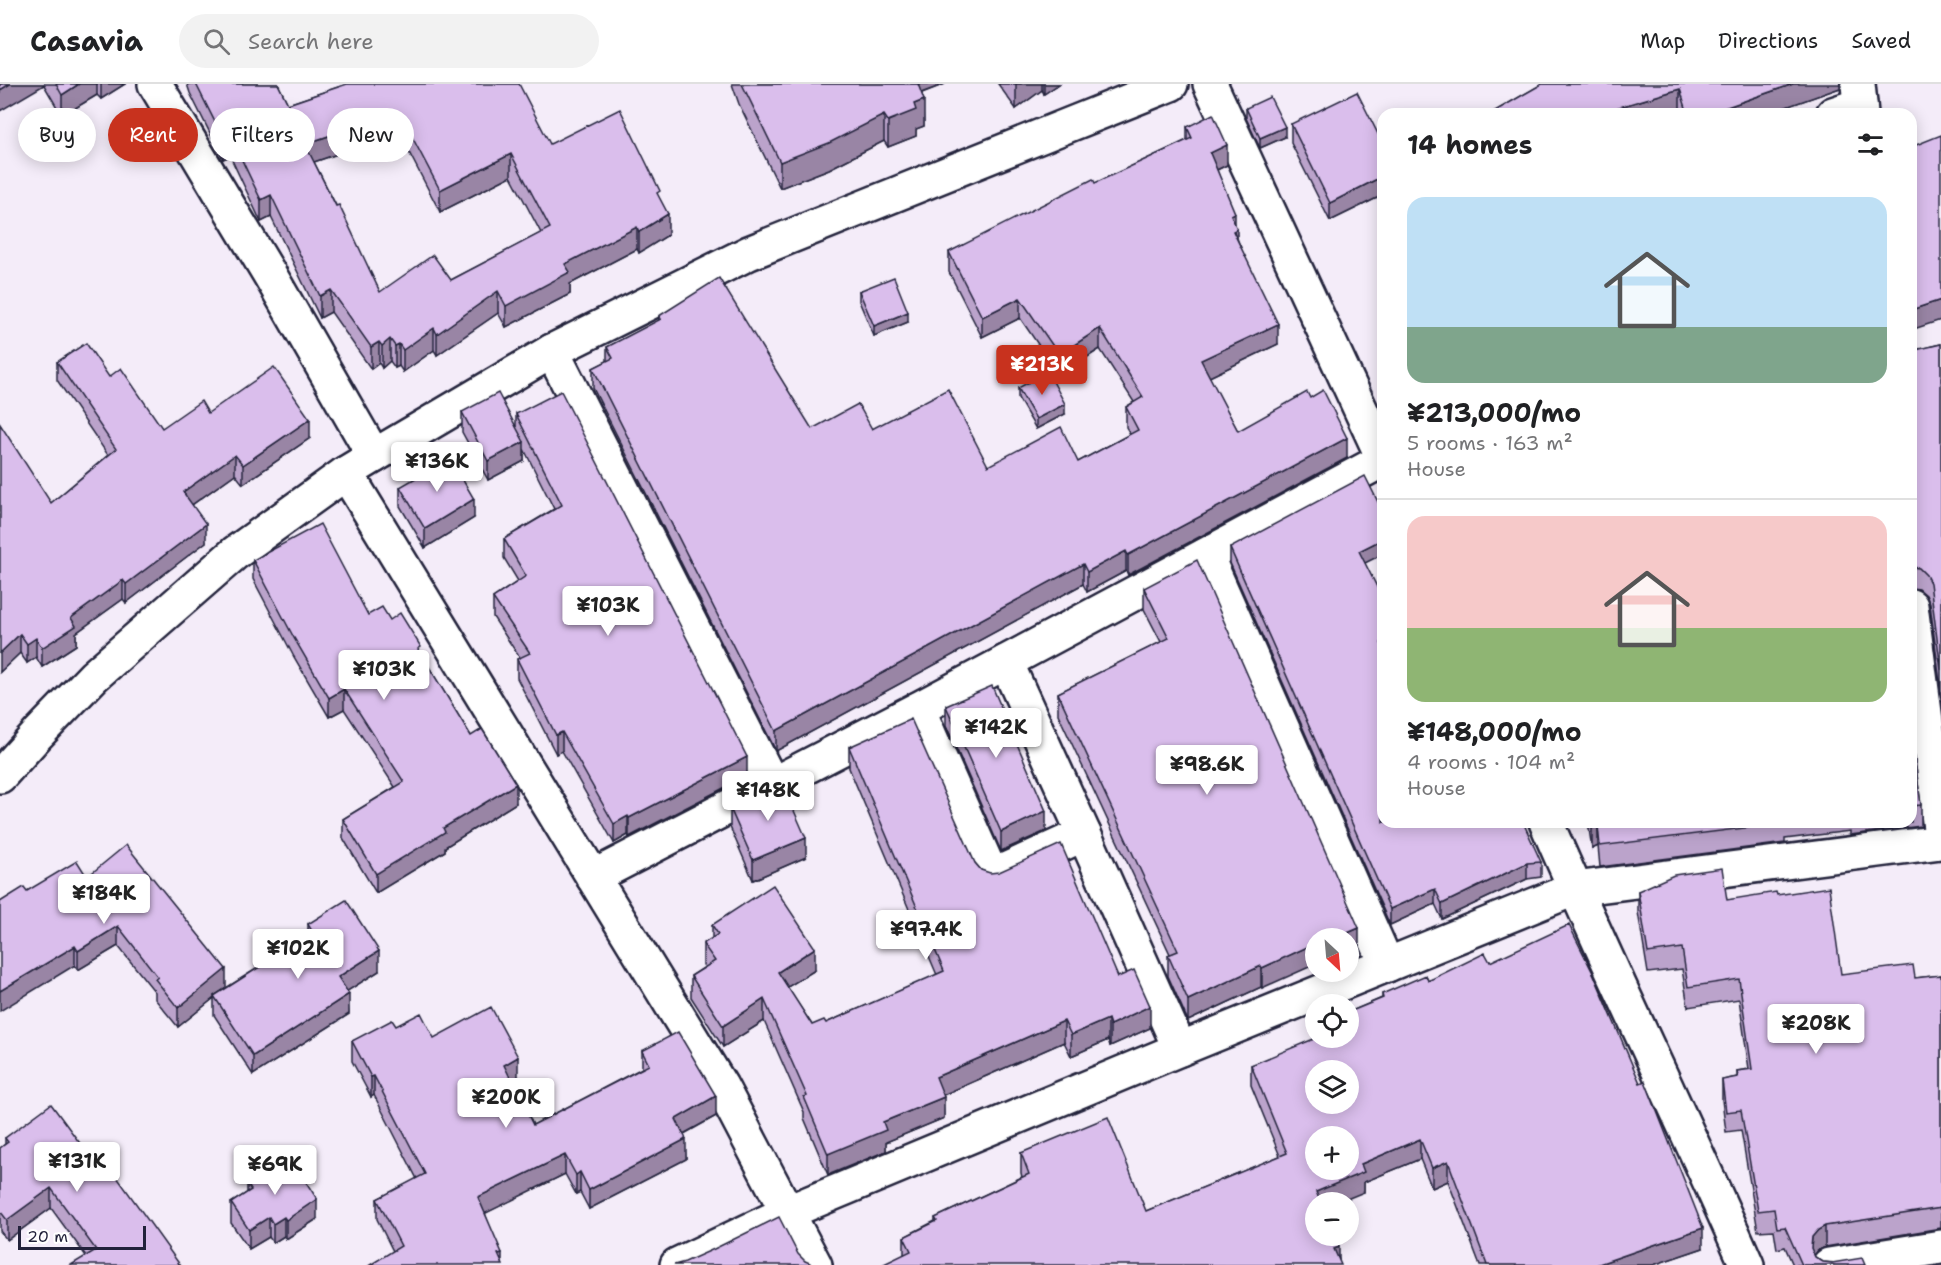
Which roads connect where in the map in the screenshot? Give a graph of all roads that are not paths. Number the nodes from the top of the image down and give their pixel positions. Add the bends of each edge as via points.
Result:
1 (155, 84) edge
2 (1171, 84) edge
3 (1210, 84) edge
4 (552, 351) junction
5 (1377, 446) edge
6 (374, 456) junction
7 (1377, 462) edge
8 (346, 473) junction
9 (1206, 555) junction
10 (1917, 652) edge
11 (1006, 662) junction
12 (918, 709) junction
13 (0, 776) edge
14 (772, 784) junction
15 (1549, 828) edge
16 (1084, 834) junction
17 (1941, 836) edge
18 (1941, 842) edge
19 (593, 877) junction
20 (1574, 889) junction
21 (1387, 965) junction
22 (1180, 1049) junction
23 (788, 1212) junction
24 (1941, 1247) edge
25 (677, 1265) edge
26 (815, 1265) edge
27 (1747, 1265) edge
28 (1829, 1265) edge

1 - 6 street
2 - 4 street via 749,253
3 - 5 street
4 - 6 street
4 - 14 street
6 - 8 street
7 - 9 street
8 - 13 street via 235,553 112,661
8 - 19 street
9 - 11 street
9 - 21 street
10 - 17 street
11 - 12 street
11 - 16 street
12 - 14 street
12 - 16 street via 992,876
14 - 19 street
15 - 20 street
16 - 22 street
18 - 20 street
19 - 23 street via 721,1086
20 - 21 street
20 - 27 street
21 - 22 street
22 - 23 street
23 - 25 street
23 - 26 street
24 - 28 street

